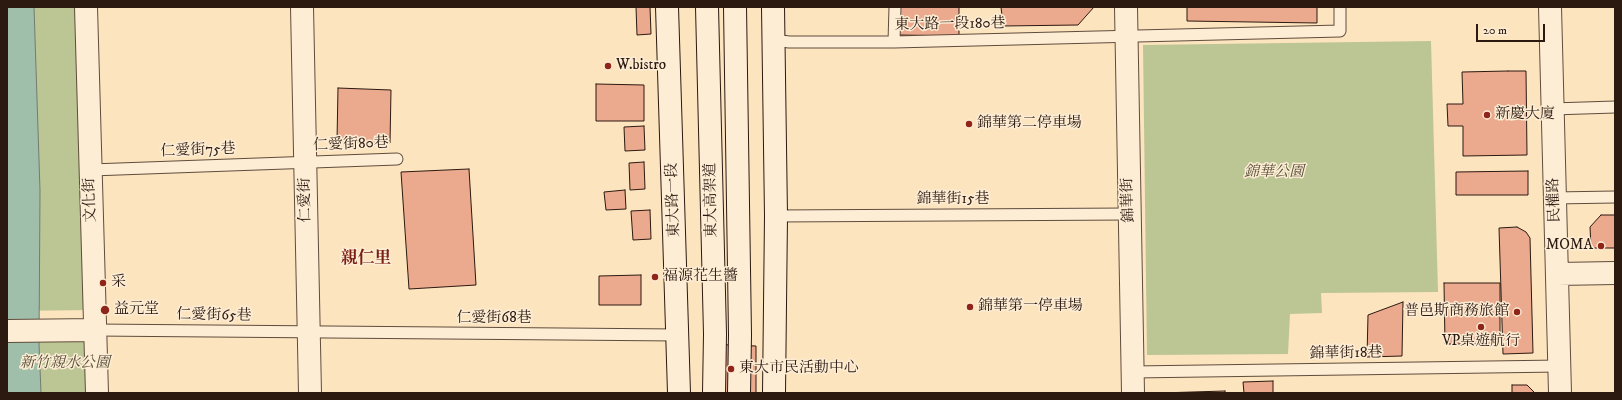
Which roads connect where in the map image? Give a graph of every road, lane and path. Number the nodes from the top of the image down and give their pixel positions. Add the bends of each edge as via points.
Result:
1 (86, 7) edge
2 (302, 7) edge
3 (667, 7) edge
4 (707, 7) edge
5 (735, 7) edge
6 (773, 7) edge
7 (895, 7) edge
8 (1126, 7) edge
9 (1340, 7) edge
10 (1550, 7) edge
11 (1127, 36) junction
12 (773, 40) junction
13 (894, 42) junction
14 (1615, 108) edge
15 (1552, 109) junction
16 (397, 158) dead end
17 (306, 162) junction
18 (91, 170) junction
19 (1615, 197) edge
20 (1554, 198) junction
21 (1130, 214) junction
22 (776, 216) junction
23 (1615, 273) edge
24 (1557, 274) junction
25 (95, 330) junction
26 (7, 331) edge
27 (309, 332) junction
28 (678, 335) junction
29 (1560, 366) junction
30 (1133, 383) edge
31 (97, 393) edge
32 (310, 393) edge
33 (679, 393) edge
34 (714, 393) edge
35 (739, 393) edge
36 (774, 393) edge
37 (1560, 393) edge

1 - 18 street, 文化街
2 - 17 street, 仁愛街
3 - 28 street, 東大路一段
4 - 34 street, 東大高架道 via 715,334
5 - 35 street, 東大高架道
6 - 12 street
7 - 13 lane
8 - 11 street, 錦華街
9 - 11 lane, 東大路一段180巷 via 1340,31
10 - 15 street, 民權路
11 - 13 lane, 東大路一段180巷
11 - 21 street, 錦華街
12 - 13 lane, 東大路一段180巷
12 - 22 street
14 - 15 lane
15 - 20 street, 民權路
16 - 17 lane, 仁愛街80巷
17 - 18 lane, 仁愛街75巷
17 - 27 street, 仁愛街
18 - 25 street, 文化街
19 - 20 lane
20 - 24 street, 民權路
21 - 22 lane, 錦華街15巷
21 - 30 street, 錦華街
22 - 36 street
23 - 24 street
24 - 29 street, 民權路
25 - 26 street
25 - 27 lane, 仁愛街65巷
25 - 31 street, 文化街
27 - 28 lane, 仁愛街68巷
27 - 32 street, 仁愛街
28 - 33 street, 東大路一段
29 - 30 lane, 錦華街18巷
29 - 37 street, 民權路

